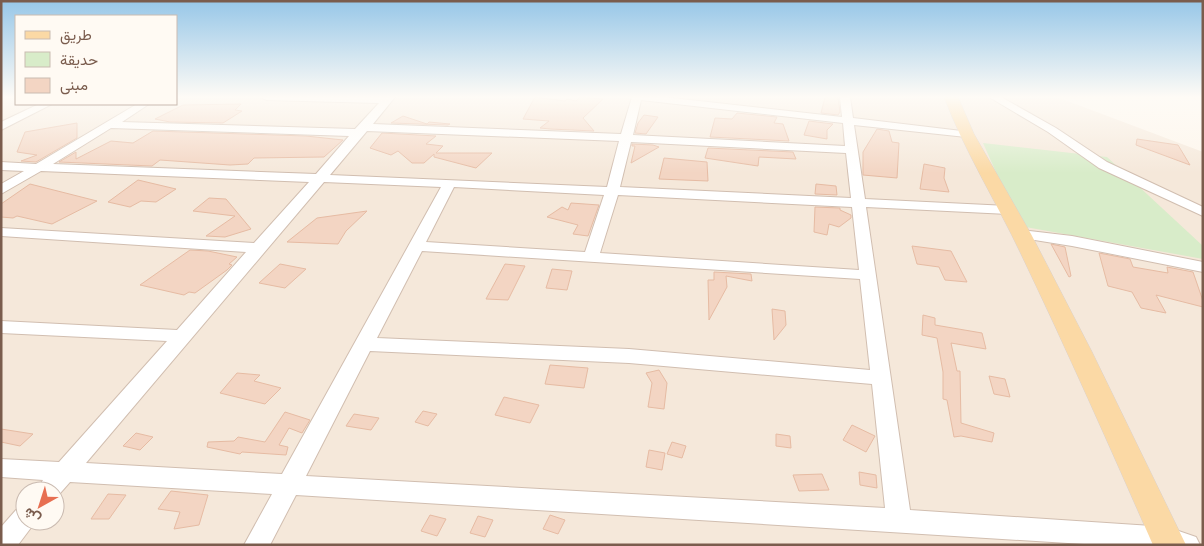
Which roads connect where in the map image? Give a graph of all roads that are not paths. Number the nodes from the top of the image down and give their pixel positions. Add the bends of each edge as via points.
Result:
1 (113, 122) edge
2 (368, 122) edge
3 (630, 122) edge
4 (848, 122) edge
5 (869, 122) edge
6 (961, 122) edge
7 (1039, 122) edge
8 (109, 125) junction
9 (361, 130) junction
10 (966, 134) junction
11 (626, 138) junction
12 (852, 150) junction
13 (1, 166) edge
14 (40, 167) junction
15 (320, 178) junction
16 (450, 183) junction
17 (1, 190) edge
18 (612, 191) junction
19 (858, 204) junction
20 (1008, 210) junction
21 (1203, 212) edge
22 (1, 232) edge
23 (1021, 234) junction
24 (417, 246) junction
25 (258, 248) junction
26 (591, 258) junction
27 (1203, 267) edge
28 (868, 276) junction
29 (1, 327) edge
30 (182, 336) junction
31 (364, 344) junction
32 (881, 378) junction
33 (1, 468) edge
34 (65, 472) junction
35 (57, 481) edge
36 (289, 485) junction
37 (899, 520) junction
38 (15, 530) edge
39 (1175, 543) edge
40 (2, 545) edge
41 (257, 545) edge

1 - 8 street
2 - 9 street
3 - 11 street
4 - 12 street
5 - 10 street
6 - 10 main road
7 - 21 street via 1103,165
8 - 9 street
8 - 14 street
9 - 11 street
9 - 15 street
10 - 20 main road
11 - 12 street
11 - 18 street
12 - 19 street
13 - 14 street
14 - 15 street
14 - 17 street
15 - 16 street
15 - 25 street
16 - 18 street
16 - 24 street
18 - 19 street
18 - 26 street
19 - 20 street
19 - 28 street
20 - 23 main road
22 - 25 street
23 - 27 street
23 - 39 main road
24 - 26 street
24 - 31 street
25 - 30 street
26 - 28 street
28 - 32 street
29 - 30 street
30 - 34 street
31 - 32 street via 629,356
31 - 36 street
32 - 37 street
33 - 34 street
34 - 35 street
34 - 36 street
36 - 37 street
36 - 41 street
37 - 39 street
38 - 40 street

